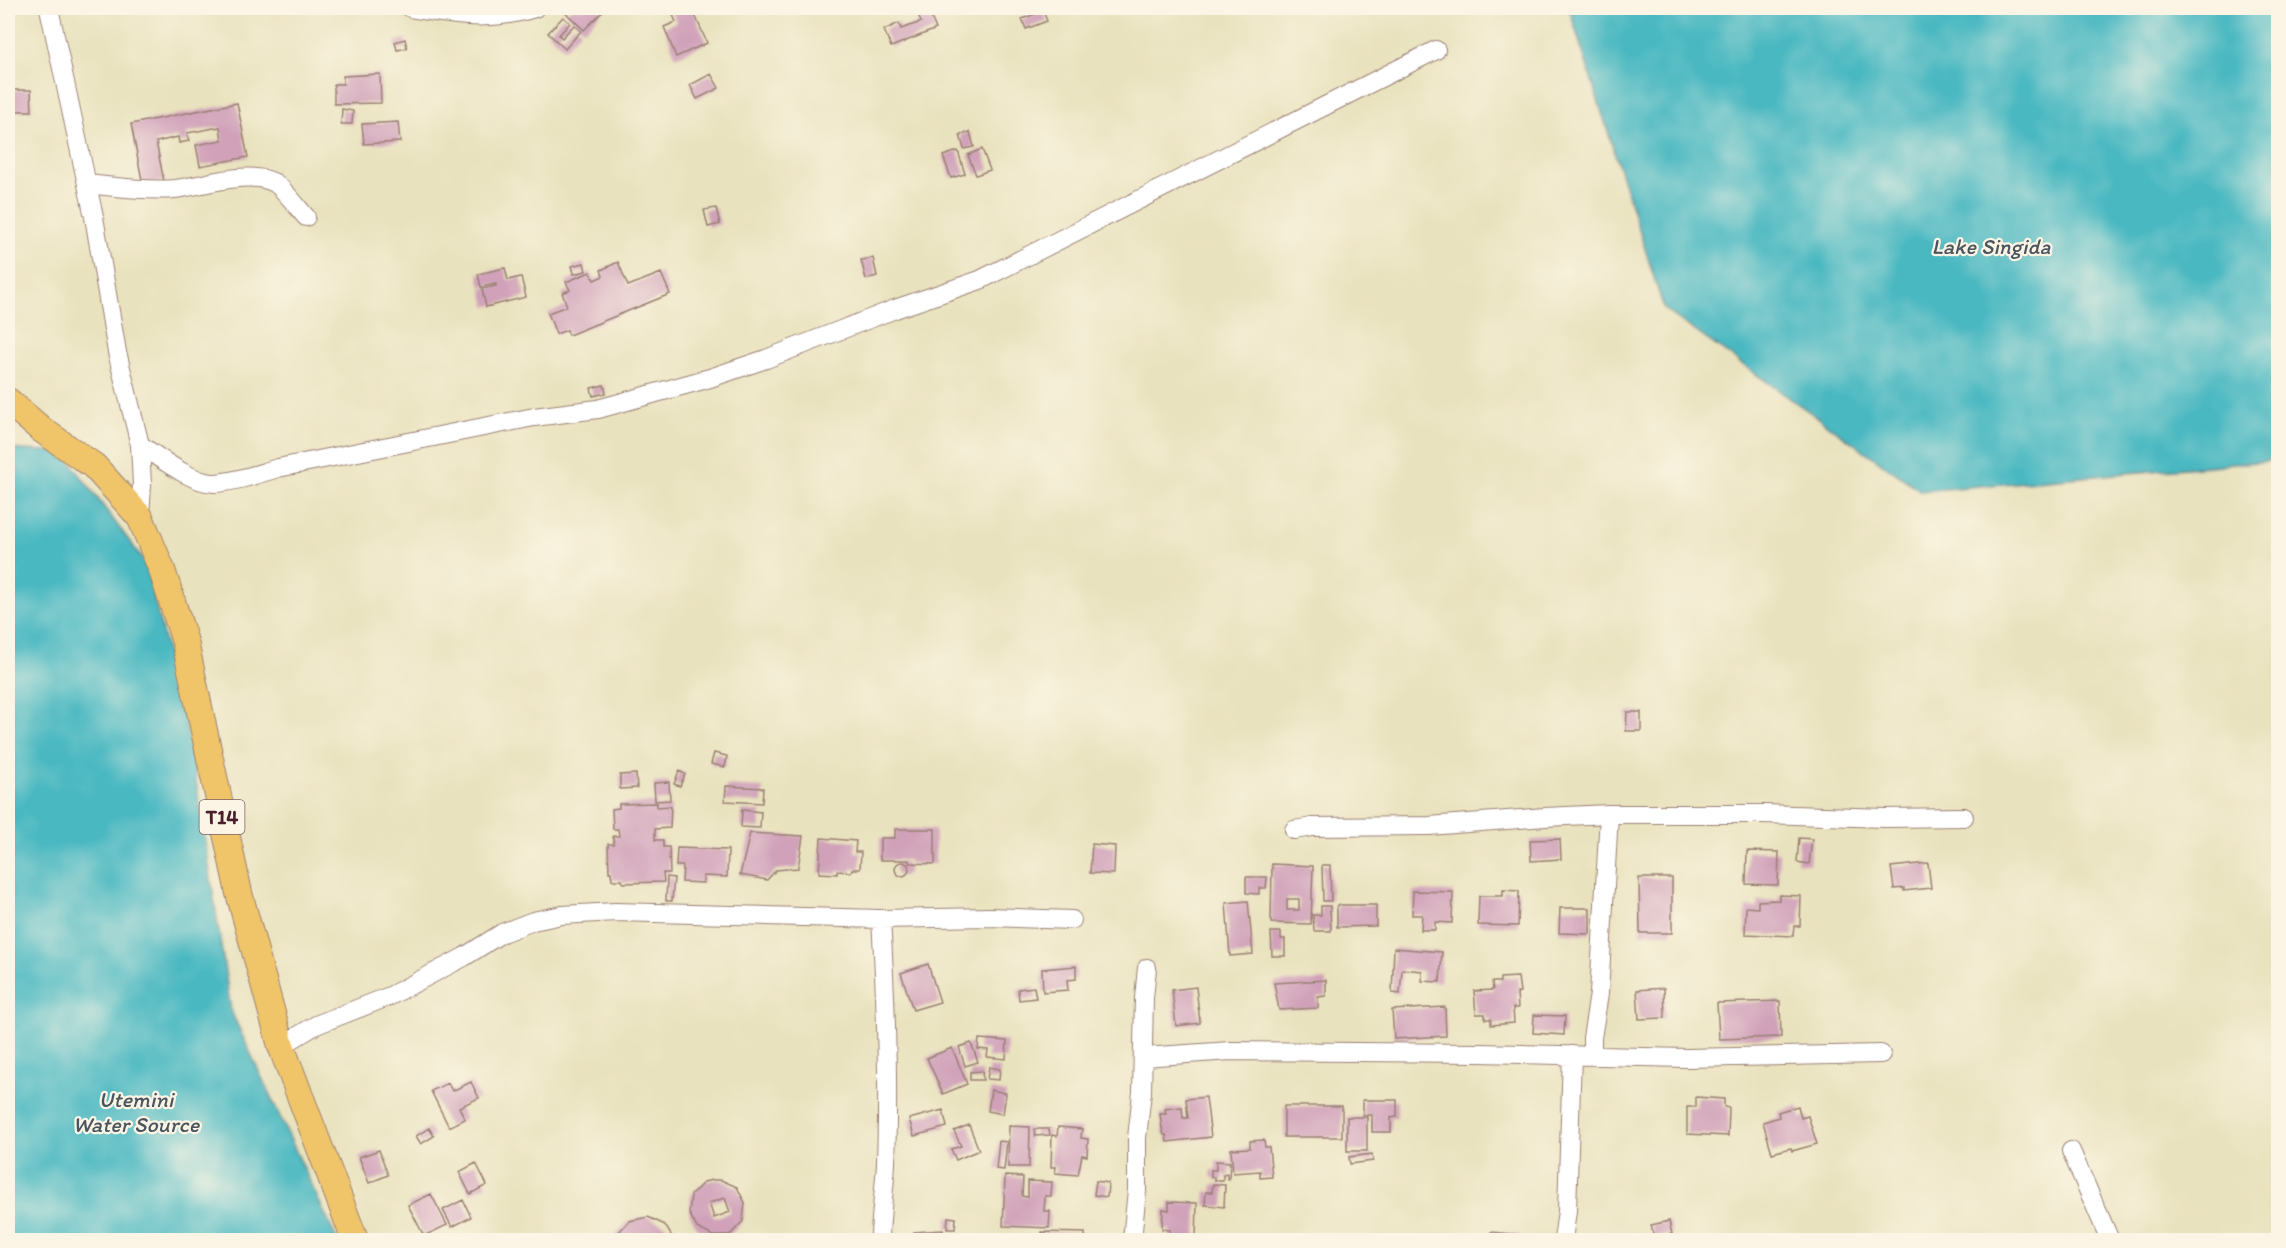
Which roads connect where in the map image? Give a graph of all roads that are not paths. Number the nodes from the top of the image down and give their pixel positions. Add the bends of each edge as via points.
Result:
1 (49, 8) edge
2 (410, 8) edge
3 (535, 8) edge
4 (458, 11) edge
5 (1436, 50) dead end
6 (87, 184) junction
7 (306, 217) dead end
8 (8, 401) edge
9 (8, 420) edge
10 (42, 430) junction
11 (140, 446) junction
12 (140, 517) junction
13 (1608, 814) junction
14 (1964, 817) dead end
15 (1294, 830) dead end
16 (881, 919) junction
17 (1072, 920) dead end
18 (1147, 969) dead end
19 (281, 1046) junction
20 (1881, 1054) dead end
21 (1572, 1056) junction
22 (1592, 1056) junction
23 (1143, 1058) junction
24 (2071, 1151) dead end
25 (356, 1240) edge
26 (880, 1240) edge
27 (1132, 1240) edge
28 (1563, 1240) edge
29 (2110, 1240) edge

1 - 6 street
2 - 4 street
3 - 4 street via 492,17
5 - 11 street via 980,280 710,378 598,409 534,417 289,465 239,480 212,483 194,478
6 - 7 street via 174,189 257,178 276,183
6 - 11 street via 117,352
8 - 10 highway, T14
9 - 10 highway, T14
10 - 12 highway, T14 via 94,466
11 - 12 street
12 - 19 highway, T14 via 186,642 239,893
13 - 14 street
13 - 15 street
13 - 22 street
16 - 17 street via 988,916
16 - 19 street via 615,912 533,921 502,933 390,996 316,1025
16 - 26 street via 887,1082
18 - 23 street
19 - 25 highway, T14
20 - 22 street
21 - 22 street
21 - 23 street via 1253,1051
21 - 28 street
23 - 27 street
24 - 29 street

